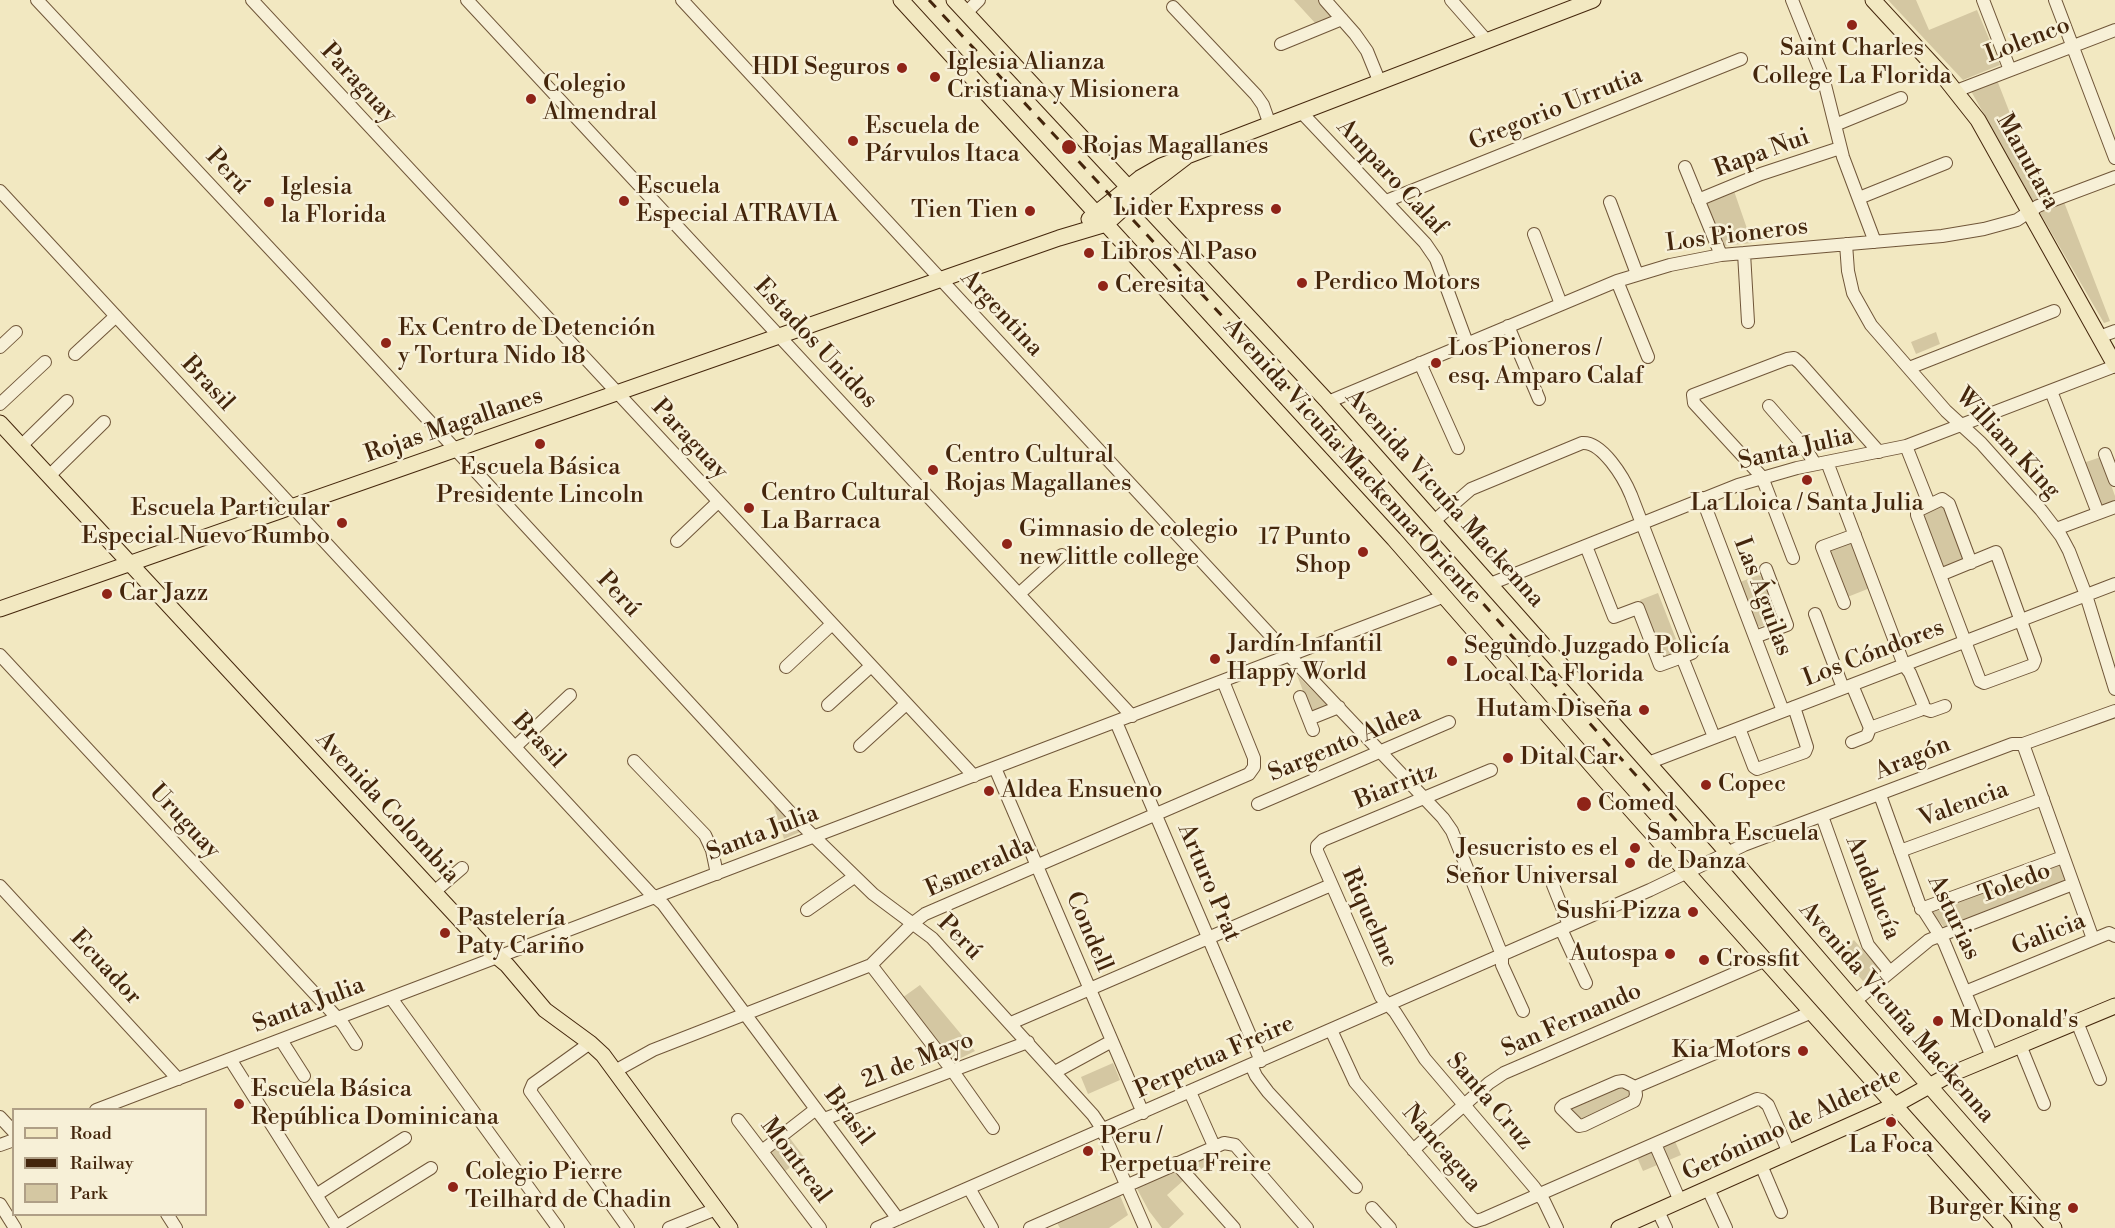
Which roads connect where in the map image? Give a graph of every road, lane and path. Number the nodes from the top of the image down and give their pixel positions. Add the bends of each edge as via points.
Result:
1 (37, 0) edge
2 (252, 0) edge
3 (467, 0) edge
4 (682, 0) edge
5 (901, 0) edge
6 (954, 0) edge
7 (980, 0) edge
8 (1325, 0) edge
9 (1451, 0) edge
10 (1792, 0) edge
11 (1874, 0) edge
12 (1983, 0) edge
13 (2055, 0) edge
14 (1582, 2) edge
15 (1173, 7) dead end
16 (966, 13) junction
17 (1342, 19) junction
18 (2115, 30) edge
19 (1487, 41) junction
20 (1281, 45) dead end
21 (2073, 46) junction
22 (1741, 59) dead end
23 (2010, 70) junction
24 (1380, 83) junction
25 (1956, 91) junction
26 (1901, 98) dead end
27 (1302, 113) junction
28 (1270, 125) junction
29 (1835, 125) junction
30 (1840, 148) junction
31 (2115, 158) edge
32 (1946, 163) dead end
33 (1685, 167) dead end
34 (2115, 177) edge
35 (0, 191) edge
36 (1133, 192) junction
37 (1859, 198) junction
38 (1698, 200) junction
39 (1386, 201) junction
40 (1610, 202) dead end
41 (2029, 212) junction
42 (1101, 219) junction
43 (1534, 234) dead end
44 (1875, 242) junction
45 (1846, 244) junction
46 (1744, 253) junction
47 (1720, 255) junction
48 (1637, 274) junction
49 (941, 280) junction
50 (1617, 281) junction
51 (1561, 304) junction
52 (2054, 311) dead end
53 (116, 316) junction
54 (1748, 322) dead end
55 (1508, 326) junction
56 (2115, 331) edge
57 (16, 332) dead end
58 (779, 335) junction
59 (2099, 337) junction
60 (1467, 344) junction
61 (0, 348) edge
62 (75, 354) dead end
63 (1648, 357) dead end
64 (45, 362) dead end
65 (1420, 363) junction
66 (2115, 366) edge
67 (1909, 368) junction
68 (2051, 391) junction
69 (616, 393) junction
70 (1539, 399) dead end
71 (68, 401) dead end
72 (1328, 402) junction
73 (0, 404) edge
74 (1769, 406) dead end
75 (0, 423) edge
76 (104, 423) dead end
77 (1962, 425) junction
78 (21, 446) junction
79 (1906, 446) junction
80 (1458, 448) dead end
81 (454, 450) junction
82 (1879, 452) junction
83 (2105, 454) dead end
84 (1821, 463) junction
85 (49, 476) junction
86 (1762, 477) junction
87 (2115, 480) edge
88 (1702, 498) junction
89 (718, 502) junction
90 (1929, 504) junction
91 (292, 507) junction
92 (2115, 507) edge
93 (2098, 513) junction
94 (1434, 521) junction
95 (1642, 523) junction
96 (2056, 529) junction
97 (1855, 535) junction
98 (677, 541) dead end
99 (1586, 546) junction
100 (1062, 555) dead end
101 (1793, 558) dead end
102 (1971, 563) junction
103 (130, 564) junction
104 (1766, 569) dead end
105 (1940, 575) junction
106 (1490, 584) junction
107 (2115, 584) edge
108 (1019, 594) junction
109 (2086, 595) junction
110 (1445, 596) junction
111 (1844, 603) dead end
112 (0, 609) edge
113 (1815, 614) dead end
114 (2022, 620) junction
115 (832, 624) junction
116 (1755, 637) junction
117 (1964, 642) junction
118 (0, 655) edge
119 (1290, 656) junction
120 (1682, 657) junction
121 (1904, 665) junction
122 (871, 666) junction
123 (786, 667) dead end
124 (1223, 681) junction
125 (1847, 686) junction
126 (2115, 687) edge
127 (570, 695) dead end
128 (1300, 697) dead end
129 (906, 704) junction
130 (828, 705) dead end
131 (1945, 706) dead end
132 (1339, 707) junction
133 (1922, 708) junction
134 (1788, 709) junction
135 (2115, 711) edge
136 (1132, 716) junction
137 (1116, 722) junction
138 (1449, 723) dead end
139 (1739, 728) junction
140 (1870, 728) junction
141 (1714, 737) junction
142 (1852, 742) dead end
143 (2023, 744) junction
144 (861, 746) dead end
145 (515, 747) junction
146 (1381, 751) junction
147 (634, 761) dead end
148 (1648, 763) junction
149 (995, 768) junction
150 (1491, 770) dead end
151 (974, 776) junction
152 (1880, 795) junction
153 (1424, 797) junction
154 (2043, 799) junction
155 (1258, 804) dead end
156 (1155, 814) junction
157 (1822, 816) junction
158 (814, 837) junction
159 (1317, 846) joint
160 (1900, 851) junction
161 (1727, 852) junction
162 (2063, 857) junction
163 (1037, 866) junction
164 (462, 868) dead end
165 (1687, 872) junction
166 (717, 874) junction
167 (855, 877) junction
168 (2073, 884) junction
169 (1331, 885) junction
170 (1553, 885) dead end
171 (0, 886) edge
172 (434, 892) junction
173 (656, 897) junction
174 (1922, 909) junction
175 (807, 910) dead end
176 (913, 923) junction
177 (1565, 927) junction
178 (1941, 935) junction
179 (2115, 936) edge
180 (1209, 938) junction
181 (2093, 939) junction
182 (1502, 955) junction
183 (499, 958) junction
184 (1766, 960) junction
185 (871, 965) junction
186 (1890, 972) junction
187 (1586, 983) dead end
188 (1090, 989) junction
189 (1965, 992) junction
190 (391, 998) junction
191 (1855, 1001) junction
192 (1388, 1005) junction
193 (2115, 1006) edge
194 (1523, 1011) dead end
195 (1812, 1012) junction
196 (745, 1014) junction
197 (337, 1018) junction
198 (2077, 1022) junction
199 (1011, 1023) junction
200 (1331, 1030) junction
201 (281, 1040) junction
202 (1112, 1041) junction
203 (1028, 1042) junction
204 (590, 1043) junction
205 (356, 1044) dead end
206 (2020, 1045) junction
207 (1992, 1057) junction
208 (230, 1059) junction
209 (1256, 1063) junction
210 (952, 1070) junction
211 (615, 1071) junction
212 (1055, 1072) junction
213 (304, 1076) dead end
214 (178, 1079) junction
215 (2100, 1079) dead end
216 (1930, 1086) junction
217 (1635, 1087) junction
218 (1190, 1092) junction
219 (2044, 1104) dead end
220 (1464, 1105) junction
221 (1895, 1105) junction
222 (102, 1108) edge
223 (1143, 1113) junction
224 (820, 1114) junction
225 (0, 1117) edge
226 (738, 1120) dead end
227 (993, 1128) dead end
228 (12, 1130) edge
229 (1103, 1130) junction
230 (405, 1138) dead end
231 (1655, 1144) junction
232 (1214, 1146) junction
233 (1413, 1150) junction
234 (762, 1151) junction
235 (1789, 1153) junction
236 (1176, 1163) junction
237 (1761, 1165) junction
238 (431, 1168) dead end
239 (1126, 1185) junction
240 (1356, 1187) dead end
241 (969, 1188) junction
242 (1708, 1189) junction
243 (1540, 1194) junction
244 (316, 1195) junction
245 (1680, 1201) junction
246 (0, 1204) edge
247 (1371, 1208) dead end
248 (716, 1209) junction
249 (1658, 1211) junction
250 (1781, 1212) dead end
251 (898, 1219) junction
252 (1051, 1224) edge
253 (15, 1228) edge
254 (336, 1228) edge
255 (558, 1228) edge
256 (628, 1228) edge
257 (669, 1228) edge
258 (730, 1228) edge
259 (820, 1228) edge
260 (877, 1228) edge
261 (992, 1228) edge
262 (1030, 1228) edge
263 (1145, 1228) edge
264 (1234, 1228) edge
265 (1307, 1228) edge
266 (1390, 1228) edge
267 (1557, 1228) edge
268 (1619, 1228) edge
269 (1666, 1228) edge
270 (1726, 1228) edge
271 (2004, 1228) edge
272 (2054, 1228) edge

1 - 81 street, Perú
2 - 69 street, Paraguay
3 - 58 street, Estados Unidos
4 - 49 street, Argentina
5 - 42 main road, Avenida Vicuña Mackenna Oriente
6 - 16 main road, Avenida Vicuña Mackenna
7 - 16 street
8 - 17 street
9 - 19 street
10 - 29 street via 1823,77
11 - 25 main road, Manutara
12 - 23 street
13 - 21 street
14 - 19 main road, Rojas Magallanes
15 - 28 street via 1256,95
16 - 36 main road, Avenida Vicuña Mackenna
17 - 20 street
17 - 24 street via 1367,51
18 - 21 street, Lolenco
19 - 24 main road, Rojas Magallanes
21 - 23 street, Lolenco
21 - 31 street
22 - 39 street, Gregorio Urrutia
23 - 25 street, Lolenco
24 - 27 main road, Rojas Magallanes
25 - 41 main road, Manutara via 1978,120
26 - 29 street
27 - 28 main road, Rojas Magallanes
27 - 39 street, Amparo Calaf
28 - 36 main road, Rojas Magallanes via 1186,158
29 - 30 street
30 - 37 street
30 - 38 street, Rapa Nui
32 - 37 street
33 - 38 street
34 - 41 street, Los Pioneros
35 - 53 street, Brasil
36 - 42 main road, Rojas Magallanes
36 - 72 main road, Avenida Vicuña Mackenna
37 - 44 street
38 - 47 street
39 - 60 street, Amparo Calaf via 1430,250
40 - 48 street
41 - 44 street, Los Pioneros via 2017,220 1976,230
41 - 59 main road, Manutara
42 - 49 main road, Rojas Magallanes
42 - 110 main road, Avenida Vicuña Mackenna Oriente
43 - 51 street
44 - 45 street, Los Pioneros
45 - 46 street, Los Pioneros
45 - 67 street, William King via 1850,282 1860,308
46 - 47 street, Los Pioneros
46 - 54 street
47 - 48 street, Los Pioneros
48 - 50 street, Los Pioneros
49 - 58 main road, Rojas Magallanes
49 - 119 street, Argentina
50 - 51 street, Los Pioneros
50 - 63 street
51 - 55 street, Los Pioneros
52 - 67 street
53 - 62 street
53 - 91 street, Brasil
55 - 60 street, Los Pioneros
55 - 70 street
56 - 59 street
57 - 61 street
58 - 69 main road, Rojas Magallanes
58 - 108 street, Estados Unidos
59 - 66 main road, Manutara
60 - 65 street, Los Pioneros
64 - 73 street
65 - 72 street, Los Pioneros
65 - 80 street
66 - 68 street, Santa Julia
67 - 77 street, William King
68 - 77 street, Santa Julia
68 - 93 street
69 - 81 main road, Rojas Magallanes
69 - 89 street, Paraguay
71 - 78 street
72 - 94 main road, Avenida Vicuña Mackenna
74 - 84 street
75 - 78 main road, Avenida Colombia
76 - 85 street
77 - 79 street, Santa Julia
77 - 96 street, William King
78 - 85 main road, Avenida Colombia
79 - 82 street, Santa Julia
79 - 90 street
81 - 91 main road, Rojas Magallanes
81 - 158 street, Perú
82 - 84 street, Santa Julia
82 - 86 street via 1800,363 1794,358 1787,359 1692,397
83 - 87 street
84 - 86 street, Santa Julia
84 - 97 street
85 - 103 main road, Avenida Colombia
86 - 88 street, Santa Julia
86 - 101 street
88 - 95 street, Santa Julia
88 - 116 street, Las Águilas
89 - 98 street
89 - 115 street, Paraguay
90 - 102 street via 1942,499 1949,504
90 - 105 street via 1920,508 1917,515
91 - 103 main road, Rojas Magallanes
91 - 145 street, Brasil
92 - 93 street
93 - 96 street
94 - 95 street via 1471,489 1585,442 1594,445 1620,473
94 - 106 main road, Avenida Vicuña Mackenna
95 - 99 street, Santa Julia
95 - 120 street via 1692,653
96 - 109 street, William King
97 - 111 street via 1822,547
97 - 121 street
99 - 106 street, Santa Julia
99 - 120 street via 1614,617 1638,608 1660,665
100 - 108 street
102 - 105 street
102 - 114 street via 1996,552
103 - 112 main road, Rojas Magallanes
103 - 172 main road, Avenida Colombia
104 - 116 street via 1787,625
105 - 117 street
106 - 148 main road, Avenida Vicuña Mackenna
107 - 109 street, Los Cóndores
108 - 136 street, Estados Unidos
109 - 114 street, Los Cóndores
109 - 126 street, William King
110 - 119 street, Santa Julia
110 - 165 main road, Avenida Vicuña Mackenna Oriente
113 - 125 street
114 - 117 street, Los Cóndores
114 - 117 street via 2035,663 1984,683
115 - 122 street, Paraguay
115 - 123 street
116 - 134 street, Las Águilas
117 - 121 street, Los Cóndores
118 - 197 street, Uruguay
119 - 124 street, Santa Julia
119 - 132 street, Argentina
120 - 141 street
121 - 125 street, Los Cóndores
121 - 133 street via 1911,673
122 - 129 street, Paraguay
122 - 130 street
124 - 136 street, Santa Julia
124 - 156 street, Esmeralda via 1254,758 1254,768 1245,776
125 - 134 street, Los Cóndores
125 - 140 street
127 - 145 street
128 - 132 street via 1311,725
129 - 144 street
129 - 151 street, Paraguay
131 - 133 street via 1931,711
132 - 146 street, Argentina
133 - 140 street
134 - 139 street, Los Cóndores
134 - 139 street, Las Águilas via 1807,747 1805,752 1754,768
135 - 143 street, Aragón
136 - 137 street, Santa Julia
137 - 149 street, Santa Julia
137 - 156 street, Arturo Prat
138 - 146 street, Sargento Aldea
139 - 141 street, Los Cóndores
140 - 142 street via 1867,736
141 - 148 street, Los Cóndores
143 - 152 street, Aragón via 2012,744
143 - 154 street
145 - 173 street, Brasil
146 - 153 street, Argentina
146 - 155 street, Sargento Aldea
147 - 166 street via 705,835
148 - 161 main road, Avenida Vicuña Mackenna
149 - 151 street, Santa Julia
149 - 163 street, Condell
150 - 153 street, Biarritz
151 - 158 street, Santa Julia
152 - 157 street, Aragón
152 - 160 street, Asturias
153 - 159 street, Biarritz
153 - 182 street, Argentina via 1452,831
154 - 160 street, Valencia
154 - 162 street
156 - 163 street, Esmeralda
156 - 180 street, Arturo Prat
157 - 161 street, Aragón
157 - 186 street, Andalucía via 1868,945
158 - 166 street, Santa Julia
158 - 167 street, Perú
159 - 169 street, Riquelme
160 - 174 street, Asturias
161 - 165 street, Perpetua Freire
161 - 191 main road, Avenida Vicuña Mackenna
162 - 168 street
162 - 174 street, Toledo
163 - 176 street, Esmeralda via 925,914
163 - 188 street, Condell
164 - 172 street
165 - 177 street, Perpetua Freire
165 - 184 main road, Avenida Vicuña Mackenna Oriente
166 - 173 street, Santa Julia
167 - 175 street
167 - 176 street, Perú
168 - 178 street, Toledo
168 - 181 street
169 - 180 street
169 - 192 street, Riquelme
170 - 177 street
171 - 214 street, Ecuador
172 - 183 main road, Avenida Colombia
173 - 183 street, Santa Julia
173 - 196 street, Brasil
174 - 178 street, Asturias
176 - 185 street, Esmeralda
176 - 199 street, Perú via 940,945
177 - 182 street, Perpetua Freire
177 - 187 street
178 - 186 street, Toledo via 1929,939
178 - 189 street, Asturias
179 - 181 street, Galicia via 2109,933
180 - 188 street
180 - 209 street, Arturo Prat
181 - 189 street, Galicia
182 - 192 street, Perpetua Freire
182 - 194 street, Argentina via 1502,965
183 - 190 street, Santa Julia
183 - 204 main road, Avenida Colombia via 545,1010
184 - 195 main road, Avenida Vicuña Mackenna Oriente
184 - 220 street, San Fernando via 1504,1073
185 - 196 street, Esmeralda
185 - 210 street
186 - 191 street, Toledo
188 - 199 street
188 - 202 street, Condell
189 - 207 street, Asturias
190 - 197 street, Santa Julia
190 - 255 street
191 - 216 main road, Avenida Vicuña Mackenna
192 - 200 street, Perpetua Freire
192 - 220 street, Santa Cruz via 1419,1052
193 - 198 main road, Gerónimo de Alderete
195 - 217 street
195 - 221 main road, Avenida Vicuña Mackenna Oriente
196 - 211 street, Esmeralda via 653,1050
196 - 224 street, Brasil
197 - 201 street, Santa Julia
197 - 205 street, Uruguay
198 - 206 main road, Gerónimo de Alderete
198 - 215 street
199 - 203 street, Perú
200 - 209 street, Perpetua Freire
200 - 233 street, Nancagua via 1355,1082
201 - 208 street, Santa Julia
201 - 213 street
202 - 212 street
202 - 223 street, Condell
203 - 210 street, 21 de Mayo
203 - 212 street, Perú
204 - 211 main road, Avenida Colombia
204 - 256 street via 530,1090
206 - 207 main road, Gerónimo de Alderete
206 - 219 street
207 - 216 main road, Gerónimo de Alderete
208 - 214 street, Santa Julia
208 - 244 street
209 - 218 street, Perpetua Freire
209 - 240 street, Arturo Prat via 1256,1076 1268,1092
210 - 224 street, 21 de Mayo
210 - 227 street
211 - 248 main road, Avenida Colombia
212 - 229 street, Perú
214 - 222 street, Santa Julia
216 - 221 main road, Gerónimo de Alderete
216 - 272 main road, Avenida Vicuña Mackenna
217 - 217 street via 1617,1082 1561,1108 1579,1126 1584,1125 1634,1101
218 - 223 street, Perpetua Freire
218 - 232 street
220 - 233 street, San Fernando
220 - 243 street, Santa Cruz
221 - 235 main road, Gerónimo de Alderete
221 - 271 main road, Avenida Vicuña Mackenna Oriente
223 - 229 street, Perpetua Freire
224 - 234 street, 21 de Mayo
224 - 251 street, Brasil
225 - 228 street
226 - 234 street, Montreal
229 - 239 street, Perú
229 - 241 street, Perpetua Freire
230 - 244 street
231 - 235 street, Nancagua via 1760,1099 1768,1104
231 - 243 street, Nancagua
231 - 245 street
232 - 236 street
232 - 265 street via 1235,1145
233 - 243 street, Nancagua via 1476,1221
234 - 259 street, Montreal
235 - 237 main road, Gerónimo de Alderete
236 - 239 street
236 - 264 street
237 - 242 main road, Gerónimo de Alderete
237 - 250 street
238 - 254 street
239 - 252 street
239 - 263 street, Perú
241 - 251 street, Perpetua Freire
241 - 261 street
242 - 245 main road, Gerónimo de Alderete
242 - 270 street
243 - 267 street, Santa Cruz
244 - 254 street
245 - 249 main road, Gerónimo de Alderete
246 - 253 street
247 - 266 street
248 - 257 street
248 - 258 main road, Avenida Colombia
249 - 268 main road, Gerónimo de Alderete
249 - 269 street
251 - 260 street, Perpetua Freire
252 - 262 street

